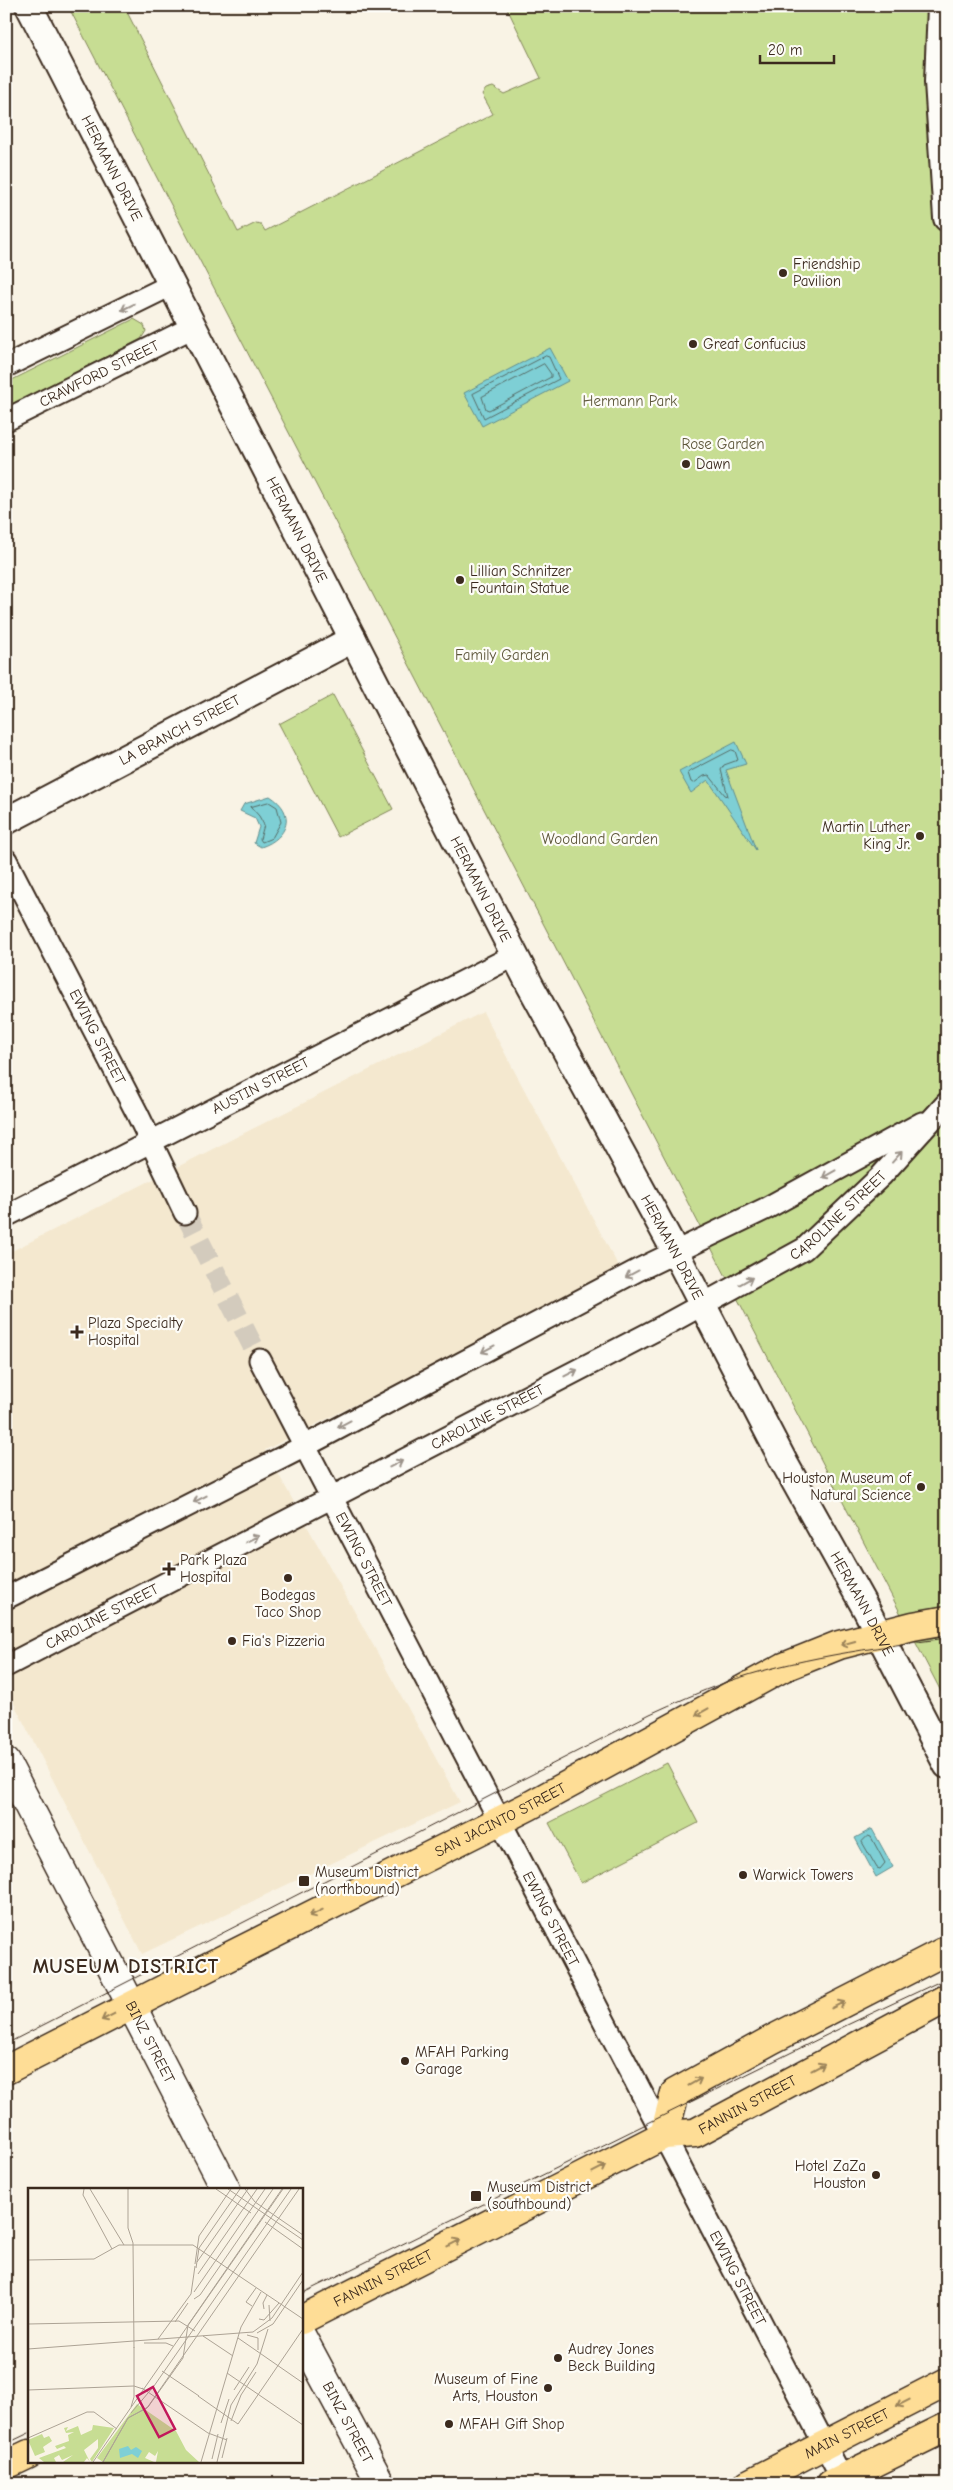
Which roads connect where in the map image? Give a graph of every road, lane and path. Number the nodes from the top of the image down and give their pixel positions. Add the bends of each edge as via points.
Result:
1 (30, 6) edge
2 (941, 6) edge
3 (947, 218) edge
4 (171, 285) junction
5 (193, 327) junction
6 (6, 366) edge
7 (6, 420) edge
8 (353, 640) junction
9 (6, 821) edge
10 (6, 860) edge
11 (515, 955) junction
12 (940, 1110) edge
13 (152, 1143) junction
14 (185, 1214) tunnel mouth
15 (6, 1216) edge
16 (676, 1252) junction
17 (703, 1304) junction
18 (260, 1360) tunnel mouth
19 (305, 1446) junction
20 (332, 1498) junction
21 (6, 1598) edge
22 (947, 1620) edge
23 (878, 1635) junction
24 (6, 1666) edge
25 (6, 1762) edge
26 (947, 1765) edge
27 (501, 1821) junction
28 (947, 1950) edge
29 (947, 1998) edge
30 (132, 2005) junction
31 (6, 2070) edge
32 (664, 2135) junction
33 (225, 2188) edge
34 (302, 2319) edge
35 (302, 2336) edge
36 (947, 2382) edge
37 (947, 2427) edge
38 (823, 2444) junction
39 (28, 2454) edge
40 (6, 2465) edge
41 (837, 2481) edge
42 (381, 2484) edge
43 (748, 2484) edge

1 - 4 street, HERMANN DRIVE
2 - 3 street via 938,82
4 - 5 street, HERMANN DRIVE
4 -> 6 street
5 - 7 street, CRAWFORD STREET
5 - 8 street, HERMANN DRIVE
8 - 9 street, LA BRANCH STREET
8 - 11 street, HERMANN DRIVE
10 - 13 street, EWING STREET
11 - 13 street, AUSTIN STREET
11 - 16 street, HERMANN DRIVE
12 -> 16 street, CAROLINE STREET via 765,1209
17 -> 12 street, CAROLINE STREET via 804,1249 881,1176
13 - 14 street, EWING STREET
13 - 15 street, AUSTIN STREET
16 - 17 street, HERMANN DRIVE
16 -> 19 street, CAROLINE STREET
20 -> 17 street, CAROLINE STREET
17 - 23 street, HERMANN DRIVE
18 - 19 street, EWING STREET
19 - 20 street, EWING STREET
19 -> 21 street, CAROLINE STREET
24 -> 20 street, CAROLINE STREET
20 - 27 street, EWING STREET
22 - 23 main road, SAN JACINTO STREET
23 - 26 street, HERMANN DRIVE
23 -> 27 main road, SAN JACINTO STREET via 839,1645 784,1667
25 - 30 main road, BINZ STREET
27 -> 30 main road, SAN JACINTO STREET
27 - 32 street, EWING STREET
32 -> 28 main road via 675,2093
32 -> 29 main road, FANNIN STREET via 695,2133
30 -> 31 main road, SAN JACINTO STREET
30 - 33 main road, BINZ STREET
34 -> 32 main road, FANNIN STREET
32 - 38 street, EWING STREET
35 - 42 main road, BINZ STREET
36 -> 38 main road, MAIN STREET
37 - 41 main road
38 - 41 street, EWING STREET
38 - 43 main road, MAIN STREET
39 - 40 main road

